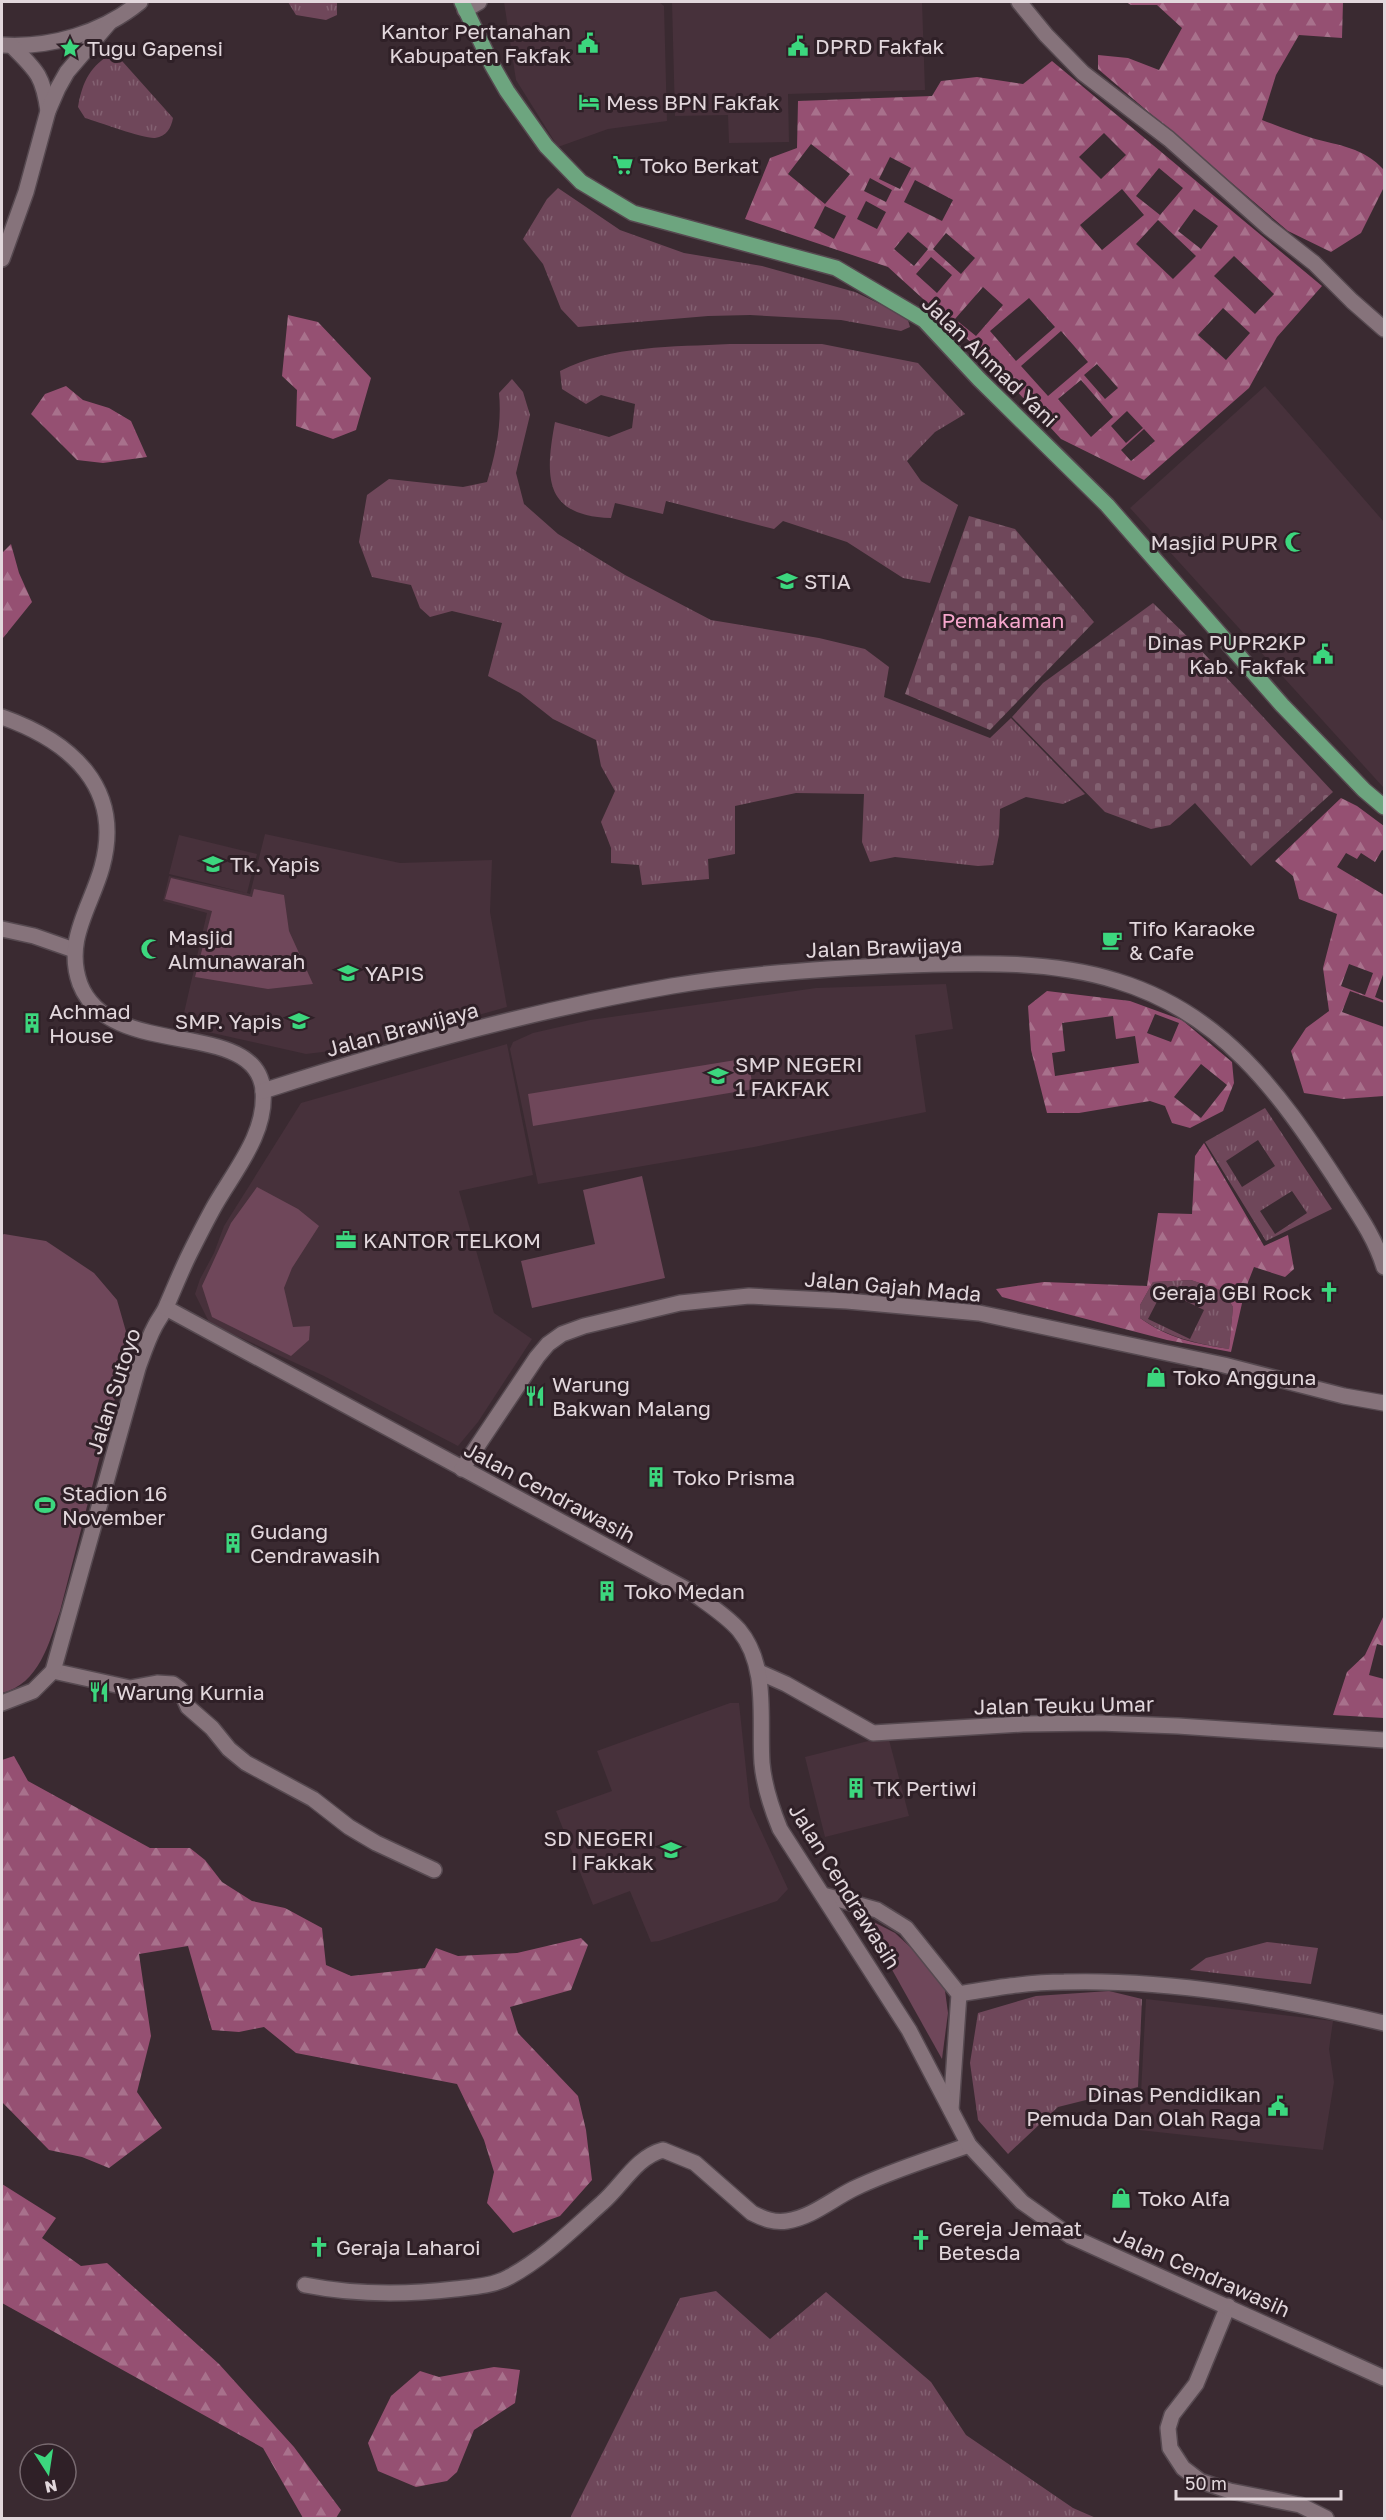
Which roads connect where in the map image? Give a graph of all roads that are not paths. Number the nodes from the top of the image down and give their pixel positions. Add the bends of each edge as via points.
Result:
1 (140, 2) edge
2 (479, 2) edge
3 (1019, 2) edge
4 (464, 6) edge
5 (109, 23) junction
6 (7, 45) edge
7 (48, 111) junction
8 (2, 259) edge
9 (1384, 329) edge
10 (2, 717) edge
11 (1384, 807) edge
12 (2, 929) edge
13 (74, 950) junction
14 (263, 1091) junction
15 (1384, 1267) edge
16 (166, 1308) junction
17 (1384, 1403) edge
18 (462, 1469) junction
19 (53, 1671) junction
20 (759, 1672) junction
21 (2, 1703) edge
22 (1384, 1740) edge
23 (434, 1870) dead end
24 (823, 1895) junction
25 (959, 1994) junction
26 (1384, 2023) edge
27 (951, 2109) junction
28 (969, 2145) junction
29 (305, 2285) dead end
30 (1228, 2306) junction
31 (1384, 2378) edge
32 (1326, 2518) edge

1 - 5 main road
2 - 4 main road
3 - 9 main road via 1083,73 1314,263
4 - 11 main road, Jalan Ahmad Yani via 492,66 546,146 581,182 604,198 633,213 836,268 924,320 1107,505 1290,714
5 - 6 main road via 61,39
5 - 7 main road via 67,72
6 - 7 main road via 37,71 45,88
7 - 8 main road via 26,192
10 - 13 main road via 60,745 81,762 101,794 107,835 104,860
12 - 13 main road
13 - 14 main road via 84,992 103,1015 128,1028 214,1045 236,1054 250,1063
14 - 15 main road, Jalan Brawijaya via 345,1065 536,1015 673,986 866,967 955,964 1070,970 1118,981 1154,996 1230,1043 1275,1093 1314,1146 1370,1233
14 - 16 main road, Jalan Sutoyo via 255,1138 190,1253
16 - 18 main road, Jalan Cendrawasih
16 - 19 main road, Jalan Sutoyo via 138,1368
17 - 18 main road, Jalan Gajah Mada via 979,1313 847,1301 721,1297 650,1310 562,1334 537,1357
18 - 20 main road, Jalan Cendrawasih via 693,1593 739,1629
19 - 21 main road via 33,1691
19 - 23 main road via 130,1688 173,1684 180,1689 188,1707 246,1763 313,1799 376,1844
20 - 22 main road, Jalan Teuku Umar via 873,1733 1099,1723
20 - 24 main road, Jalan Cendrawasih via 767,1796 780,1829
24 - 25 main road via 877,1910 906,1929
24 - 27 main road, Jalan Cendrawasih via 909,2030
25 - 26 main road via 1020,1984 1106,1982 1249,1996
25 - 27 main road
27 - 28 main road, Jalan Cendrawasih
28 - 29 main road via 885,2175 807,2215 785,2221 763,2219 752,2213 695,2163 663,2150 645,2157 617,2190 564,2237 507,2278 481,2286 375,2294
28 - 30 main road, Jalan Cendrawasih via 1022,2202 1070,2236
30 - 31 main road, Jalan Cendrawasih
30 - 32 main road via 1196,2384 1173,2415 1168,2428 1170,2448 1183,2468 1200,2481 1300,2505

